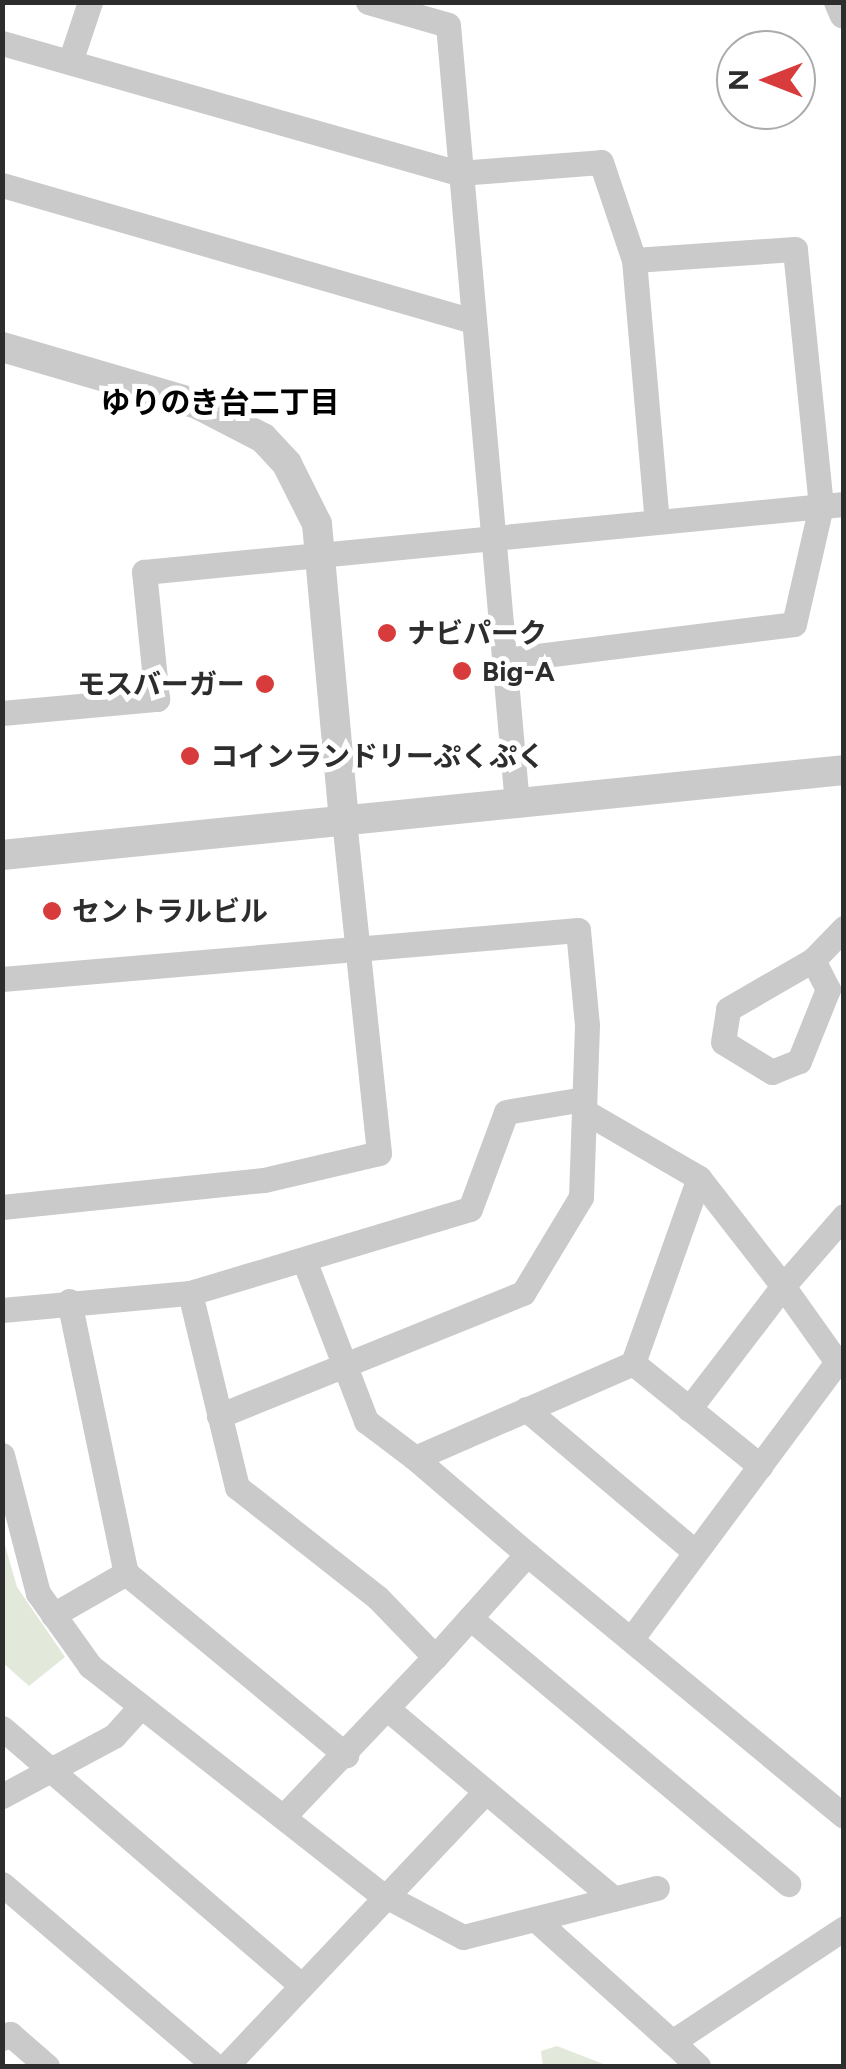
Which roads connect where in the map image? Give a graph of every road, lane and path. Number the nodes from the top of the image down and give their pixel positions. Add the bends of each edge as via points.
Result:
1 (90, 2) edge
2 (368, 2) edge
3 (839, 2) edge
4 (844, 14) edge
5 (3, 46) edge
6 (70, 62) junction
7 (459, 173) junction
8 (2, 185) edge
9 (634, 260) junction
10 (474, 321) junction
11 (2, 347) edge
12 (832, 505) edge
13 (657, 521) junction
14 (495, 538) junction
15 (320, 555) junction
16 (505, 660) junction
17 (2, 713) edge
18 (844, 770) edge
19 (518, 806) junction
20 (344, 822) junction
21 (2, 854) edge
22 (844, 928) edge
23 (358, 949) junction
24 (813, 960) junction
25 (2, 980) edge
26 (584, 1105) junction
27 (699, 1178) junction
28 (2, 1207) edge
29 (844, 1216) edge
30 (304, 1260) junction
31 (784, 1286) junction
32 (190, 1294) junction
33 (69, 1301) junction
34 (2, 1310) edge
35 (633, 1363) junction
36 (344, 1369) junction
37 (690, 1409) junction
38 (526, 1410) junction
39 (219, 1416) junction
40 (2, 1455) edge
41 (415, 1458) junction
42 (760, 1466) junction
43 (694, 1552) junction
44 (527, 1554) junction
45 (126, 1572) junction
46 (53, 1614) junction
47 (470, 1618) junction
48 (632, 1638) junction
49 (435, 1657) junction
50 (141, 1706) junction
51 (390, 1711) junction
52 (2, 1728) edge
53 (346, 1755) junction
54 (56, 1767) junction
55 (485, 1792) junction
56 (2, 1796) edge
57 (844, 1816) edge
58 (283, 1817) junction
59 (2, 1884) edge
60 (788, 1884) dead end
61 (657, 1888) dead end
62 (380, 1893) junction
63 (614, 1899) junction
64 (535, 1919) junction
65 (844, 1928) edge
66 (300, 1984) junction
67 (2, 2038) edge
68 (672, 2042) junction
69 (48, 2066) edge
70 (215, 2066) edge
71 (226, 2066) edge
72 (698, 2066) edge

1 - 6 street
2 - 7 street via 448,26
3 - 4 street
5 - 6 street
6 - 7 street
7 - 9 street via 601,162
7 - 10 street
8 - 10 street
9 - 12 street via 795,249
9 - 13 street
10 - 14 street
11 - 15 street via 197,404 263,438 304,492
12 - 13 street
12 - 16 street via 794,624
13 - 14 street
14 - 15 street
14 - 16 street
15 - 17 street via 144,572 157,699
15 - 20 street
16 - 19 street
18 - 19 street
19 - 20 street
20 - 21 street
20 - 23 street
22 - 24 street
23 - 25 street
23 - 26 street via 578,930
23 - 28 street via 379,1153 264,1180
24 - 24 street via 728,1009 723,1042 772,1072 799,1060 828,989
26 - 27 street
26 - 30 street via 506,1112 470,1209
26 - 36 street via 581,1197 523,1293
27 - 31 street
27 - 35 street
29 - 31 street
30 - 32 street
30 - 36 street
31 - 37 street
31 - 42 street via 837,1362
32 - 33 street
32 - 39 street
33 - 34 street
33 - 45 street
35 - 37 street
35 - 38 street
36 - 39 street
36 - 41 street via 366,1421
37 - 42 street
38 - 41 street
38 - 43 street
39 - 49 street via 237,1487 378,1598
40 - 46 street via 38,1594
41 - 44 street
42 - 43 street
43 - 48 street
44 - 47 street
44 - 48 street
45 - 46 street
45 - 53 street
46 - 50 street via 90,1666
47 - 49 street
47 - 60 street
48 - 57 street
49 - 51 street
50 - 54 street via 114,1736
50 - 58 street
51 - 53 street
51 - 55 street
52 - 54 street
53 - 58 street
54 - 56 street
54 - 66 street
55 - 62 street
55 - 63 street
58 - 62 street
59 - 70 street
61 - 63 street
62 - 64 street via 462,1936
62 - 66 street
63 - 64 street
64 - 68 street
65 - 68 street
66 - 71 street
67 - 69 street via 10,2034
68 - 72 street

